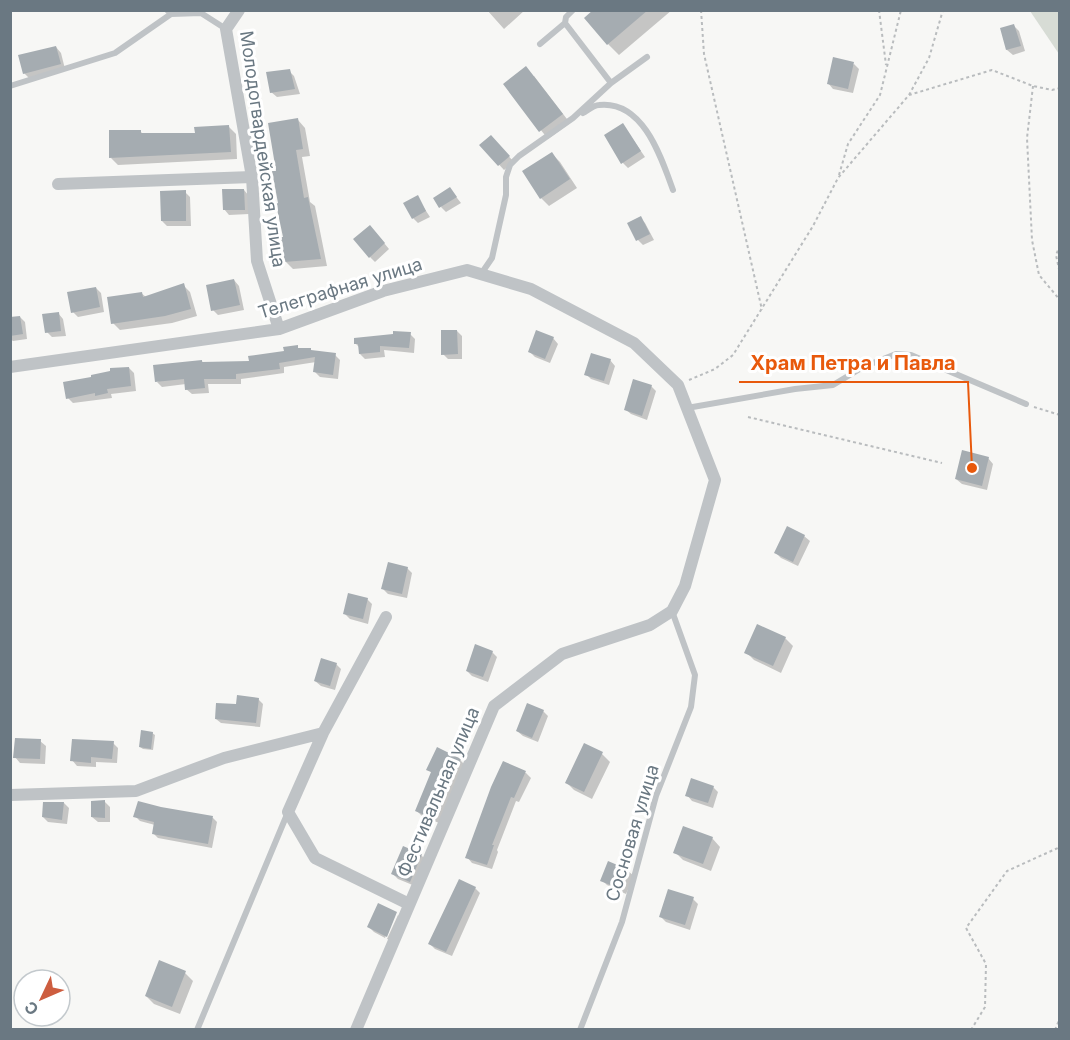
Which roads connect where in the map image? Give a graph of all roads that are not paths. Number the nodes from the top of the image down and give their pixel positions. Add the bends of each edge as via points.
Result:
1 (239, 10) edge
2 (573, 10) edge
3 (169, 12) edge
4 (565, 23) junction
5 (226, 29) junction
6 (540, 44) dead end
7 (647, 57) dead end
8 (611, 83) junction
9 (10, 86) edge
10 (573, 118) junction
11 (252, 177) junction
12 (58, 184) dead end
13 (673, 190) dead end
14 (481, 274) junction
15 (279, 329) junction
16 (10, 367) edge
17 (1026, 404) road end
18 (687, 408) junction
19 (672, 611) junction
20 (386, 617) dead end
21 (323, 733) junction
22 (10, 795) edge
23 (288, 812) junction
24 (409, 904) junction
25 (197, 1029) edge
26 (356, 1029) edge
27 (580, 1029) edge

1 - 5 street, Молодогвардейская улица
2 - 4 lane
3 - 5 lane via 201,13
3 - 9 lane via 115,53
4 - 6 lane
4 - 8 lane
5 - 11 street, Молодогвардейская улица
7 - 8 lane
8 - 10 lane
10 - 13 lane via 598,105 632,113 661,157
10 - 14 lane via 510,165 492,258
11 - 12 street
11 - 15 street, Молодогвардейская улица via 257,261
14 - 15 street, Телеграфная улица via 468,270 383,291
14 - 18 street, Телеграфная улица via 531,289 634,343 678,385
15 - 16 street, Телеграфная улица
17 - 18 lane via 911,355 896,354 833,385
18 - 19 street via 715,480 685,586
19 - 24 street, Фестивальная улица via 650,625 562,654 494,706
19 - 27 lane, Сосновая улица via 695,675 692,707 656,796 622,922
20 - 21 street
21 - 22 street via 224,758 136,791
21 - 23 street
23 - 24 street via 315,858
23 - 25 lane
24 - 26 street, Фестивальная улица

